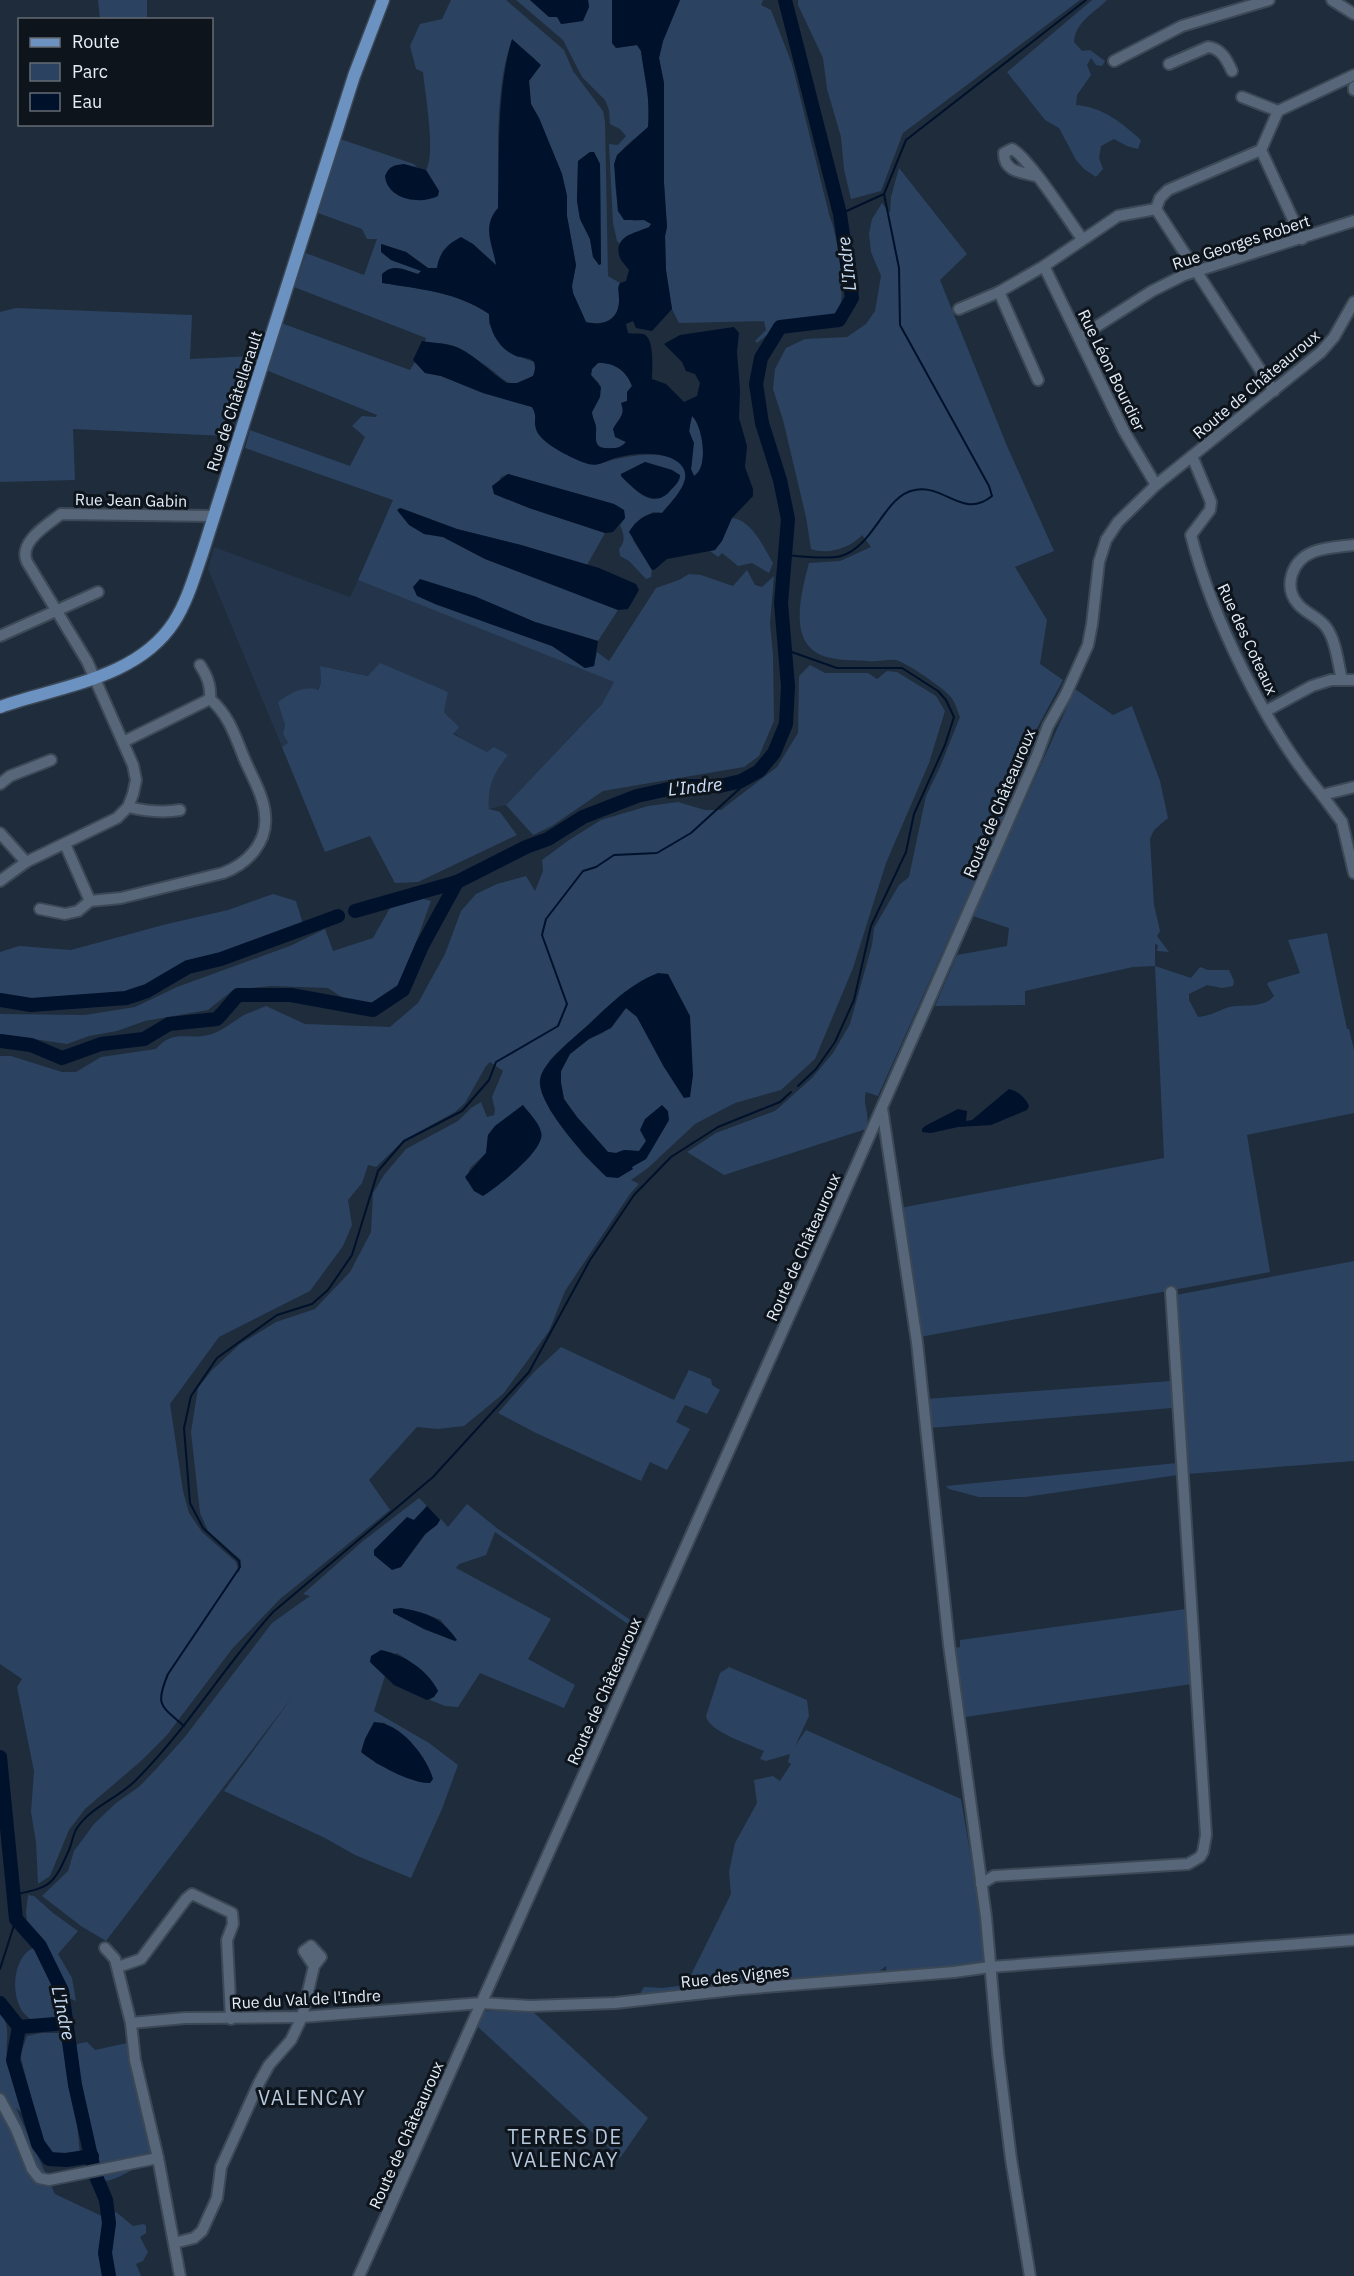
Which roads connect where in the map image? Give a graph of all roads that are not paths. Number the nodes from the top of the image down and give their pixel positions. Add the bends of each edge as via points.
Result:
1 (383, 0) edge
2 (1269, 0) edge
3 (1332, 0) edge
4 (1354, 14) edge
5 (1114, 61) dead end
6 (1169, 64) dead end
7 (1232, 71) dead end
8 (1354, 75) edge
9 (1242, 97) dead end
10 (1278, 111) junction
11 (1261, 150) junction
12 (1036, 176) dead end
13 (1156, 209) junction
14 (1354, 222) edge
15 (1083, 239) junction
16 (1302, 239) junction
17 (1044, 266) junction
18 (1196, 272) junction
19 (999, 292) junction
20 (1354, 302) edge
21 (959, 309) dead end
22 (1080, 337) junction
23 (1038, 380) dead end
24 (1274, 391) junction
25 (1192, 456) junction
26 (1156, 484) junction
27 (214, 516) junction
28 (1354, 545) edge
29 (98, 592) dead end
30 (57, 612) junction
31 (0, 636) edge
32 (200, 664) dead end
33 (95, 678) junction
34 (1342, 680) junction
35 (1354, 680) edge
36 (210, 699) junction
37 (0, 707) edge
38 (1266, 711) junction
39 (123, 742) junction
40 (51, 760) dead end
41 (0, 784) edge
42 (1354, 787) edge
43 (1322, 795) junction
44 (128, 807) junction
45 (180, 810) dead end
46 (0, 833) edge
47 (65, 844) junction
48 (26, 862) junction
49 (1354, 873) edge
50 (0, 880) edge
51 (90, 900) junction
52 (40, 909) dead end
53 (882, 1108) junction
54 (1171, 1292) dead end
55 (981, 1884) junction
56 (1354, 1940) edge
57 (105, 1948) dead end
58 (314, 1966) dead end
59 (118, 1967) junction
60 (990, 1967) junction
61 (482, 2003) junction
62 (302, 2017) junction
63 (231, 2019) junction
64 (131, 2023) junction
65 (0, 2099) edge
66 (158, 2158) junction
67 (174, 2243) junction
68 (180, 2276) edge
69 (359, 2276) edge
70 (1030, 2276) edge

1 - 27 main road, Rue de Châtellerault via 354,76
2 - 5 street via 1182,26
3 - 4 street
6 - 7 street via 1213,47
8 - 10 street
9 - 10 street
10 - 11 street
11 - 13 street via 1168,190
11 - 16 street
12 - 15 street
13 - 15 street via 1118,216
13 - 18 street
14 - 16 street, Rue Georges Robert
15 - 17 street
16 - 18 street, Rue Georges Robert
17 - 19 street
17 - 22 street, Rue Léon Bourdier
18 - 22 street, Rue Georges Robert via 1152,291
18 - 24 street
19 - 21 street
19 - 23 street
20 - 24 street, Route de Châteauroux via 1321,352
22 - 26 street, Rue Léon Bourdier via 1124,431
24 - 25 street, Route de Châteauroux
25 - 26 street, Route de Châteauroux
25 - 38 street, Rue des Coteaux via 1211,502 1210,510 1191,534 1195,549 1241,666
26 - 53 street, Route de Châteauroux via 1118,522 1106,540 1099,562 1088,645 1048,726
27 - 30 street, Rue Jean Gabin via 61,514 31,540 24,555
27 - 33 main road, Rue de Châtellerault via 174,622 137,658
28 - 34 street via 1311,551 1300,558 1290,586 1299,605 1330,633
29 - 30 street
30 - 31 street
30 - 33 street, Rue Jean Gabin
32 - 36 street via 211,688
33 - 37 main road, Rue de Châtellerault
33 - 39 street, Rue Jean Gabin
34 - 35 street
34 - 38 street via 1312,686
36 - 39 street
36 - 51 street via 228,717 262,801 265,826 256,848 249,859 223,873 121,898
38 - 43 street, Rue des Coteaux
39 - 44 street, Rue Jean Gabin via 136,780
40 - 41 street
42 - 43 street
43 - 49 street, Rue des Coteaux via 1342,822
44 - 45 street
44 - 47 street via 117,818
46 - 48 street
47 - 48 street
47 - 51 street
48 - 50 street
51 - 52 street via 65,914
53 - 55 street via 917,1342 949,1645
53 - 61 street, Route de Châteauroux
54 - 55 street via 1203,1769 1203,1852 1188,1864 994,1876
55 - 60 street
56 - 60 street, Rue des Vignes
57 - 59 street
58 - 62 street
59 - 63 street via 141,1959 192,1894 232,1914 227,1940
59 - 64 street
60 - 61 street, Rue des Vignes via 626,2002 530,2006
60 - 70 street via 1011,2159
61 - 62 street, Rue du Val de l'Indre
61 - 69 street, Route de Châteauroux
62 - 63 street, Rue du Val de l'Indre
62 - 67 street via 291,2040 259,2083 221,2167 217,2198 202,2231 194,2238
63 - 64 street, Rue du Val de l'Indre
64 - 66 street via 135,2060
65 - 66 street via 39,2178 49,2180
66 - 67 street
67 - 68 street

